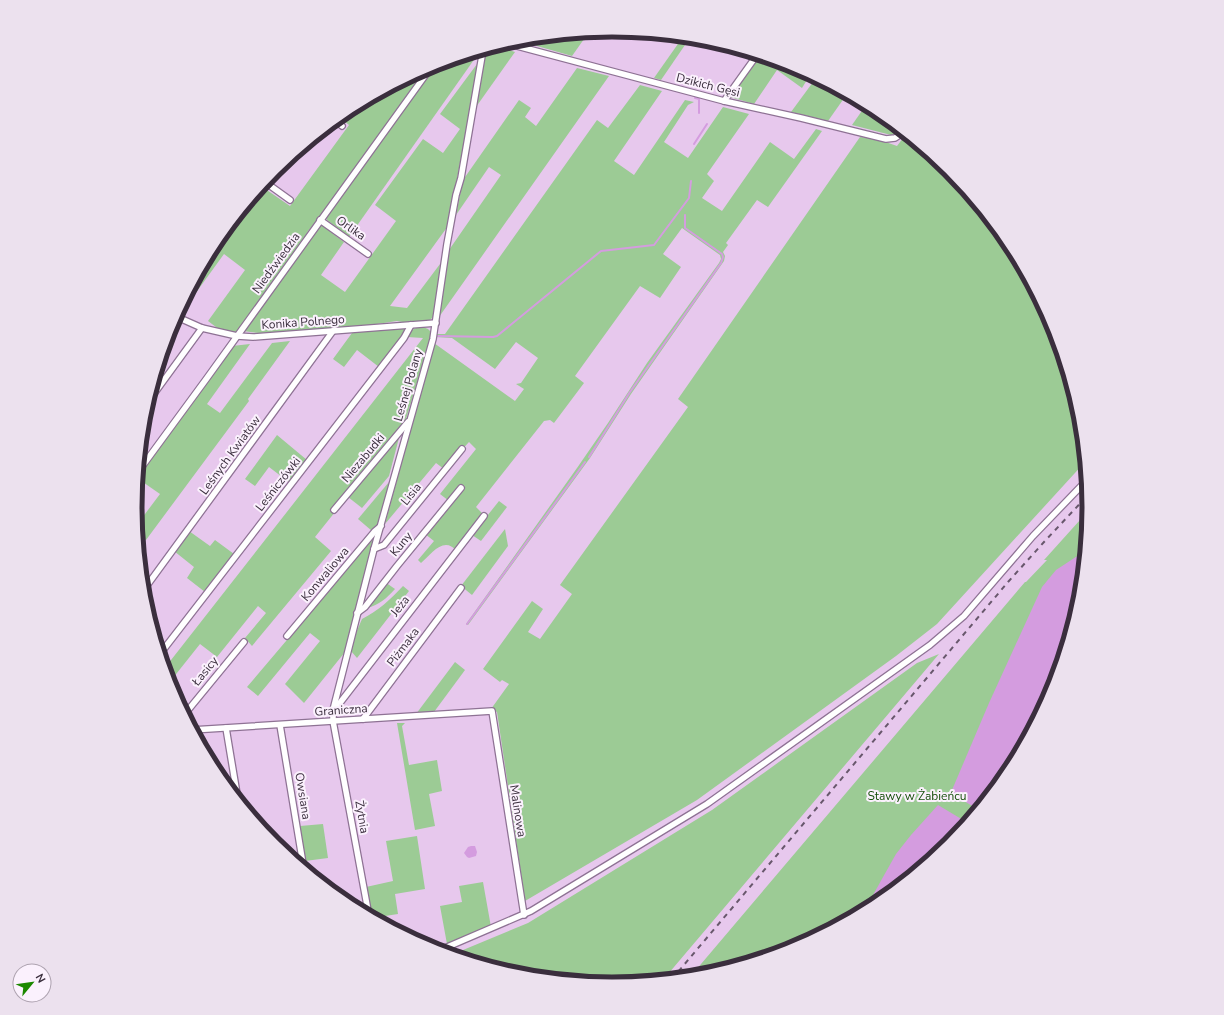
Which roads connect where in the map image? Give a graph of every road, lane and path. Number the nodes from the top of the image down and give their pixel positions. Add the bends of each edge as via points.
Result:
1 (518, 46) edge
2 (481, 56) edge
3 (754, 59) edge
4 (424, 77) edge
5 (724, 102) junction
6 (899, 135) edge
7 (269, 185) edge
8 (290, 200) dead end
9 (320, 220) junction
10 (368, 254) dead end
11 (181, 319) edge
12 (436, 323) junction
13 (411, 325) junction
14 (202, 328) junction
15 (333, 331) junction
16 (236, 336) junction
17 (157, 389) edge
18 (409, 420) junction
19 (462, 449) dead end
20 (144, 463) edge
21 (1081, 486) edge
22 (461, 488) dead end
23 (334, 510) dead end
24 (484, 516) dead end
25 (381, 526) junction
26 (374, 549) junction
27 (148, 584) edge
28 (461, 588) dead end
29 (357, 613) junction
30 (287, 636) dead end
31 (244, 642) dead end
32 (163, 650) edge
33 (333, 710) junction
34 (188, 711) edge
35 (492, 711) joint
36 (362, 719) junction
37 (333, 721) junction
38 (280, 725) junction
39 (226, 728) junction
40 (198, 730) edge
41 (236, 790) edge
42 (303, 861) edge
43 (368, 909) edge
44 (524, 915) junction
45 (446, 947) edge

1 - 5 street, Dzikich Gęsi
2 - 12 street, Leśnej Polany via 461,178 447,244
3 - 5 street
4 - 9 street, Niedźwiedzia
5 - 6 street, Dzikich Gęsi via 886,139
7 - 8 street
9 - 10 street, Orlika
9 - 16 street, Niedźwiedzia
11 - 14 street, Konika Polnego
12 - 13 street, Konika Polnego
12 - 18 street, Leśnej Polany
13 - 15 street, Konika Polnego
13 - 32 street, Leśniczówki via 404,338
14 - 16 street, Konika Polnego
14 - 17 street
15 - 16 street, Konika Polnego
15 - 27 street, Leśnych Kwiatów
16 - 20 street, Niedźwiedzia
18 - 23 street, Niezabudki
18 - 25 street, Leśnej Polany
19 - 26 street, Lisia via 384,544
21 - 44 street via 1033,536 964,616 930,645 707,804
22 - 29 street, Kuny via 365,608
24 - 33 street, Jeża
25 - 26 street, Leśnej Polany
25 - 30 street, Konwaliowa
26 - 29 street, Leśnej Polany
28 - 36 street, Piżmaka
29 - 33 street, Leśnej Polany
31 - 34 street, Łasicy
33 - 37 street, Leśnej Polany
35 - 36 street, Graniczna
35 - 44 street, Malinowa
36 - 37 street, Graniczna
37 - 38 street, Graniczna
37 - 43 street, Żytnia
38 - 39 street, Graniczna
38 - 42 street, Owsiana
39 - 40 street, Graniczna
39 - 41 street
44 - 45 street

